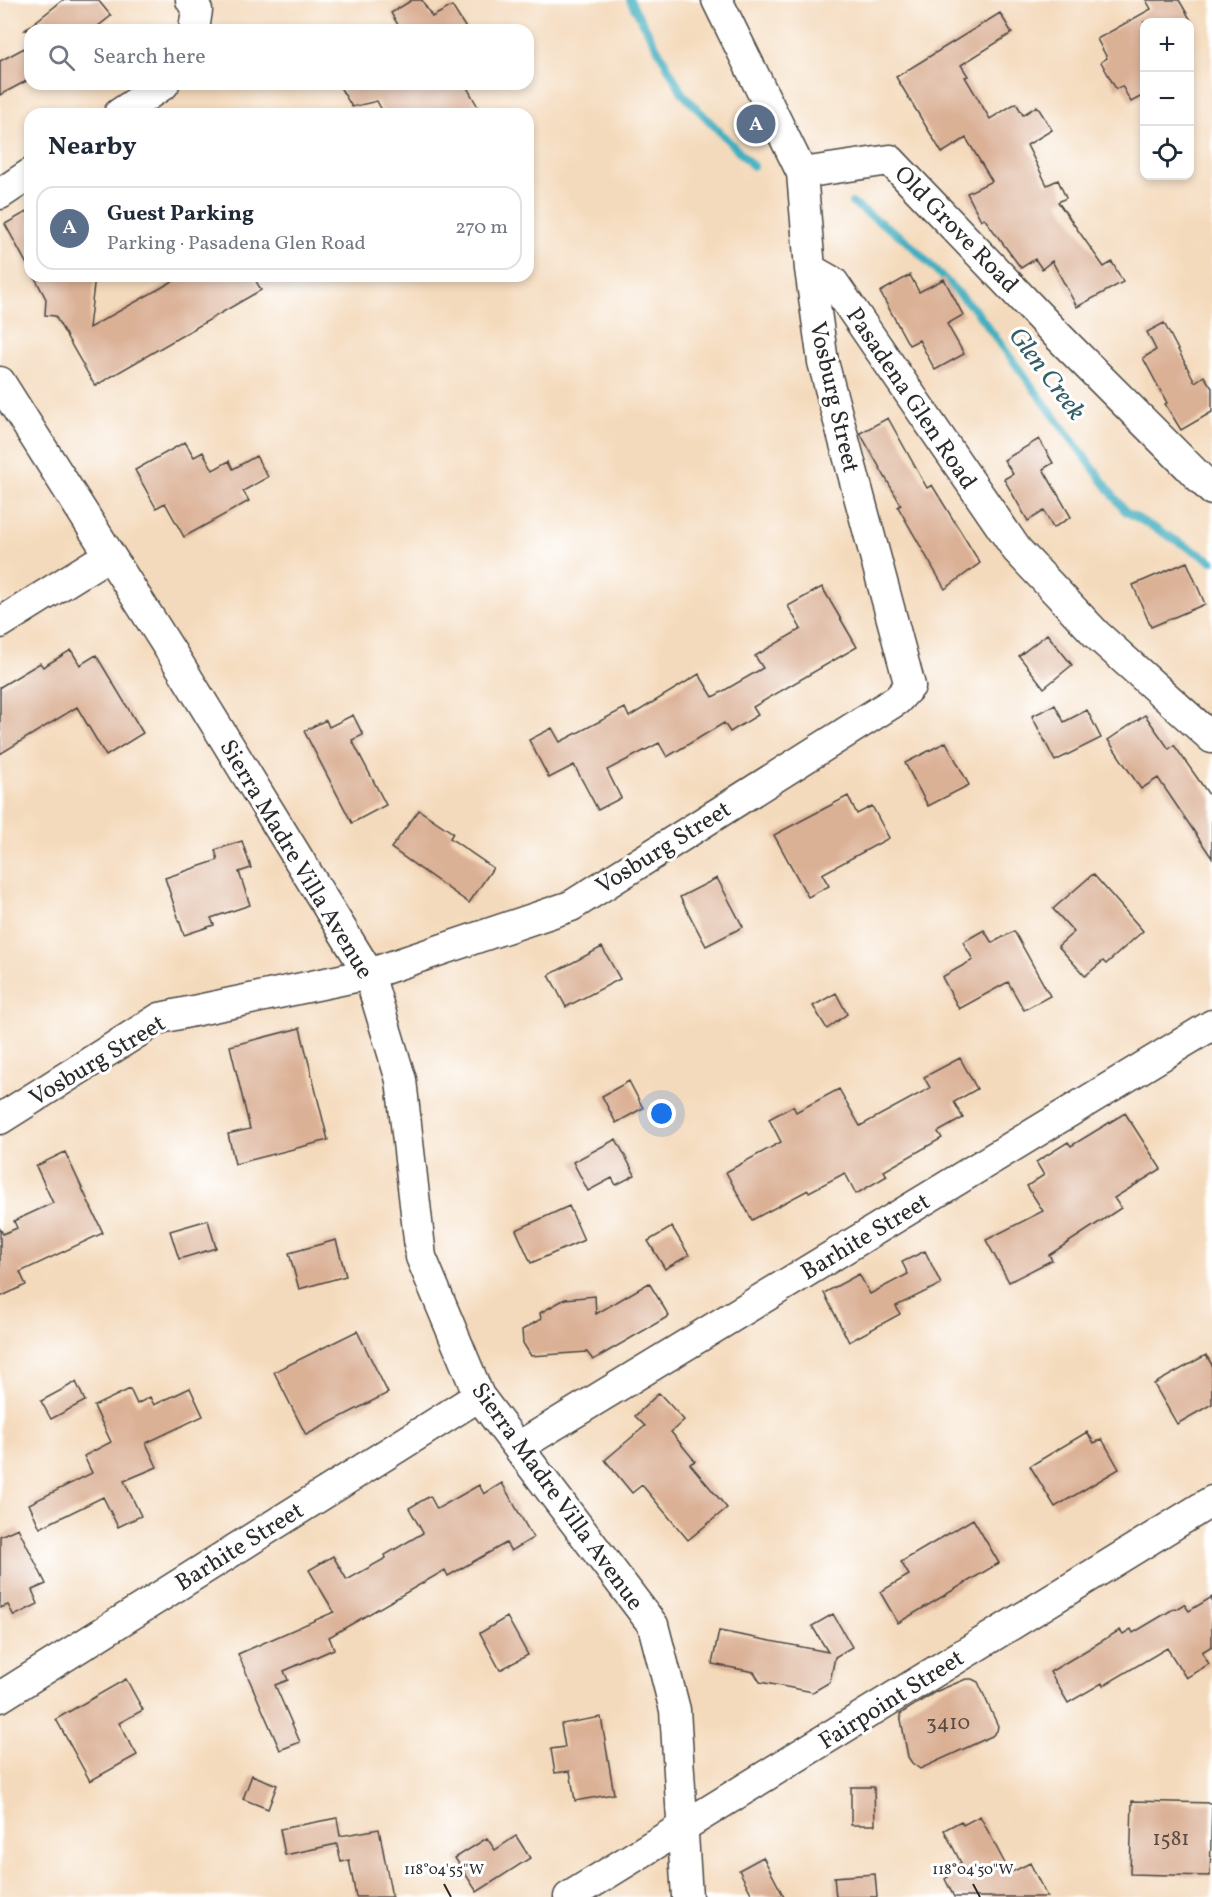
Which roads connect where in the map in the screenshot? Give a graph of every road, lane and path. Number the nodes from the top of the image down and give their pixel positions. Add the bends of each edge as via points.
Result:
1 (191, 0) edge
2 (717, 0) edge
3 (195, 24) edge
4 (155, 90) edge
5 (128, 108) edge
6 (802, 173) junction
7 (24, 178) edge
8 (0, 194) edge
9 (810, 269) junction
10 (0, 382) edge
11 (1212, 490) edge
12 (110, 555) junction
13 (0, 623) edge
14 (1212, 738) edge
15 (369, 974) junction
16 (1212, 1025) edge
17 (0, 1119) edge
18 (478, 1396) junction
19 (518, 1447) junction
20 (1212, 1500) edge
21 (0, 1697) edge
22 (682, 1828) junction
23 (569, 1897) edge
24 (687, 1897) edge

1 - 3 street via 197,10
2 - 6 street
4 - 5 street
6 - 9 street
6 - 11 street, Old Grove Road via 890,160
7 - 8 street
9 - 14 street, Pasadena Glen Road via 833,282 1017,550 1097,635
9 - 15 street, Vosburg Street via 823,362 910,686 897,700 571,906
10 - 12 street, Sierra Madre Villa Avenue
12 - 13 street
12 - 15 street, Sierra Madre Villa Avenue
15 - 17 street, Vosburg Street via 160,1018
15 - 18 street, Sierra Madre Villa Avenue via 401,1080 421,1257
16 - 19 street, Barhite Street
18 - 19 street, Sierra Madre Villa Avenue
18 - 21 street, Barhite Street
19 - 22 street, Sierra Madre Villa Avenue via 653,1625 675,1710
20 - 22 street, Fairpoint Street
22 - 23 street, Fairpoint Street
22 - 24 street, Sierra Madre Villa Avenue

